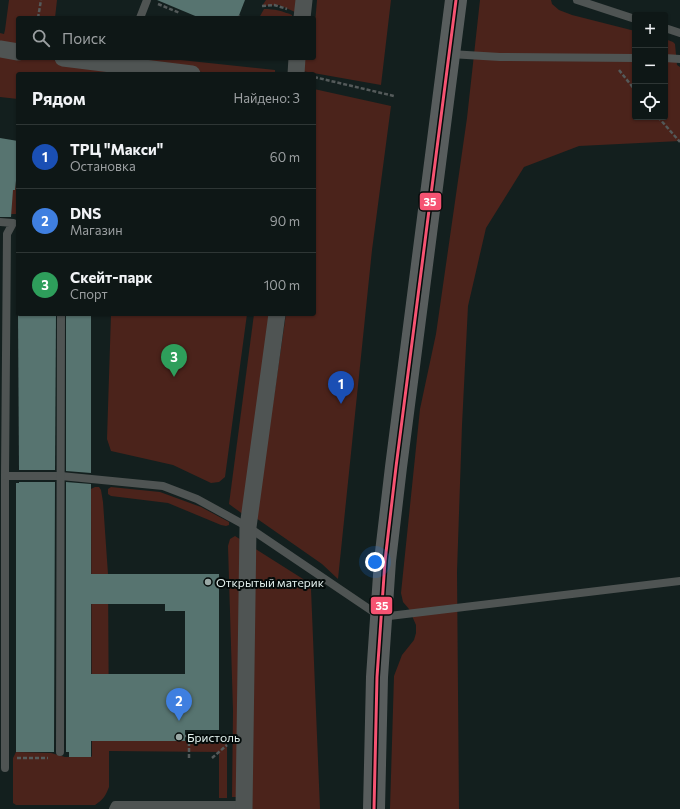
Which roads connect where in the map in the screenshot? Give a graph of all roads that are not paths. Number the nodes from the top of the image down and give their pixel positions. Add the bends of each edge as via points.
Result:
1 (304, 0) edge
2 (456, 0) edge
3 (577, 0) edge
4 (151, 1) edge
5 (296, 14) edge
6 (141, 16) edge
7 (632, 18) edge
8 (668, 29) edge
9 (680, 33) edge
10 (0, 50) edge
11 (16, 52) edge
12 (449, 54) junction
13 (632, 58) edge
14 (668, 58) edge
15 (680, 59) edge
16 (96, 60) edge
17 (297, 60) edge
18 (130, 62) edge
19 (182, 72) edge
20 (296, 72) edge
21 (0, 222) edge
22 (15, 223) edge
23 (3, 237) edge
24 (61, 316) edge
25 (277, 316) edge
26 (4, 476) junction
27 (61, 476) junction
28 (248, 526) junction
29 (680, 581) edge
30 (381, 617) junction
31 (60, 752) road end
32 (5, 768) dead end
33 (244, 807) edge
34 (113, 809) edge
35 (374, 809) edge

1 - 5 street
2 - 12 main road
3 - 7 lane
4 - 6 lane
8 - 9 lane
10 - 11 street
12 - 13 lane
12 - 30 main road via 396,467
14 - 15 lane
16 - 18 street
17 - 20 street
18 - 19 street
21 - 22 lane
22 - 23 lane
23 - 26 lane
24 - 27 lane
25 - 28 street
26 - 27 lane
26 - 32 lane
27 - 28 lane via 163,486
27 - 31 lane
28 - 30 lane
28 - 33 street
29 - 30 lane
30 - 35 main road
33 - 34 lane via 115,805

